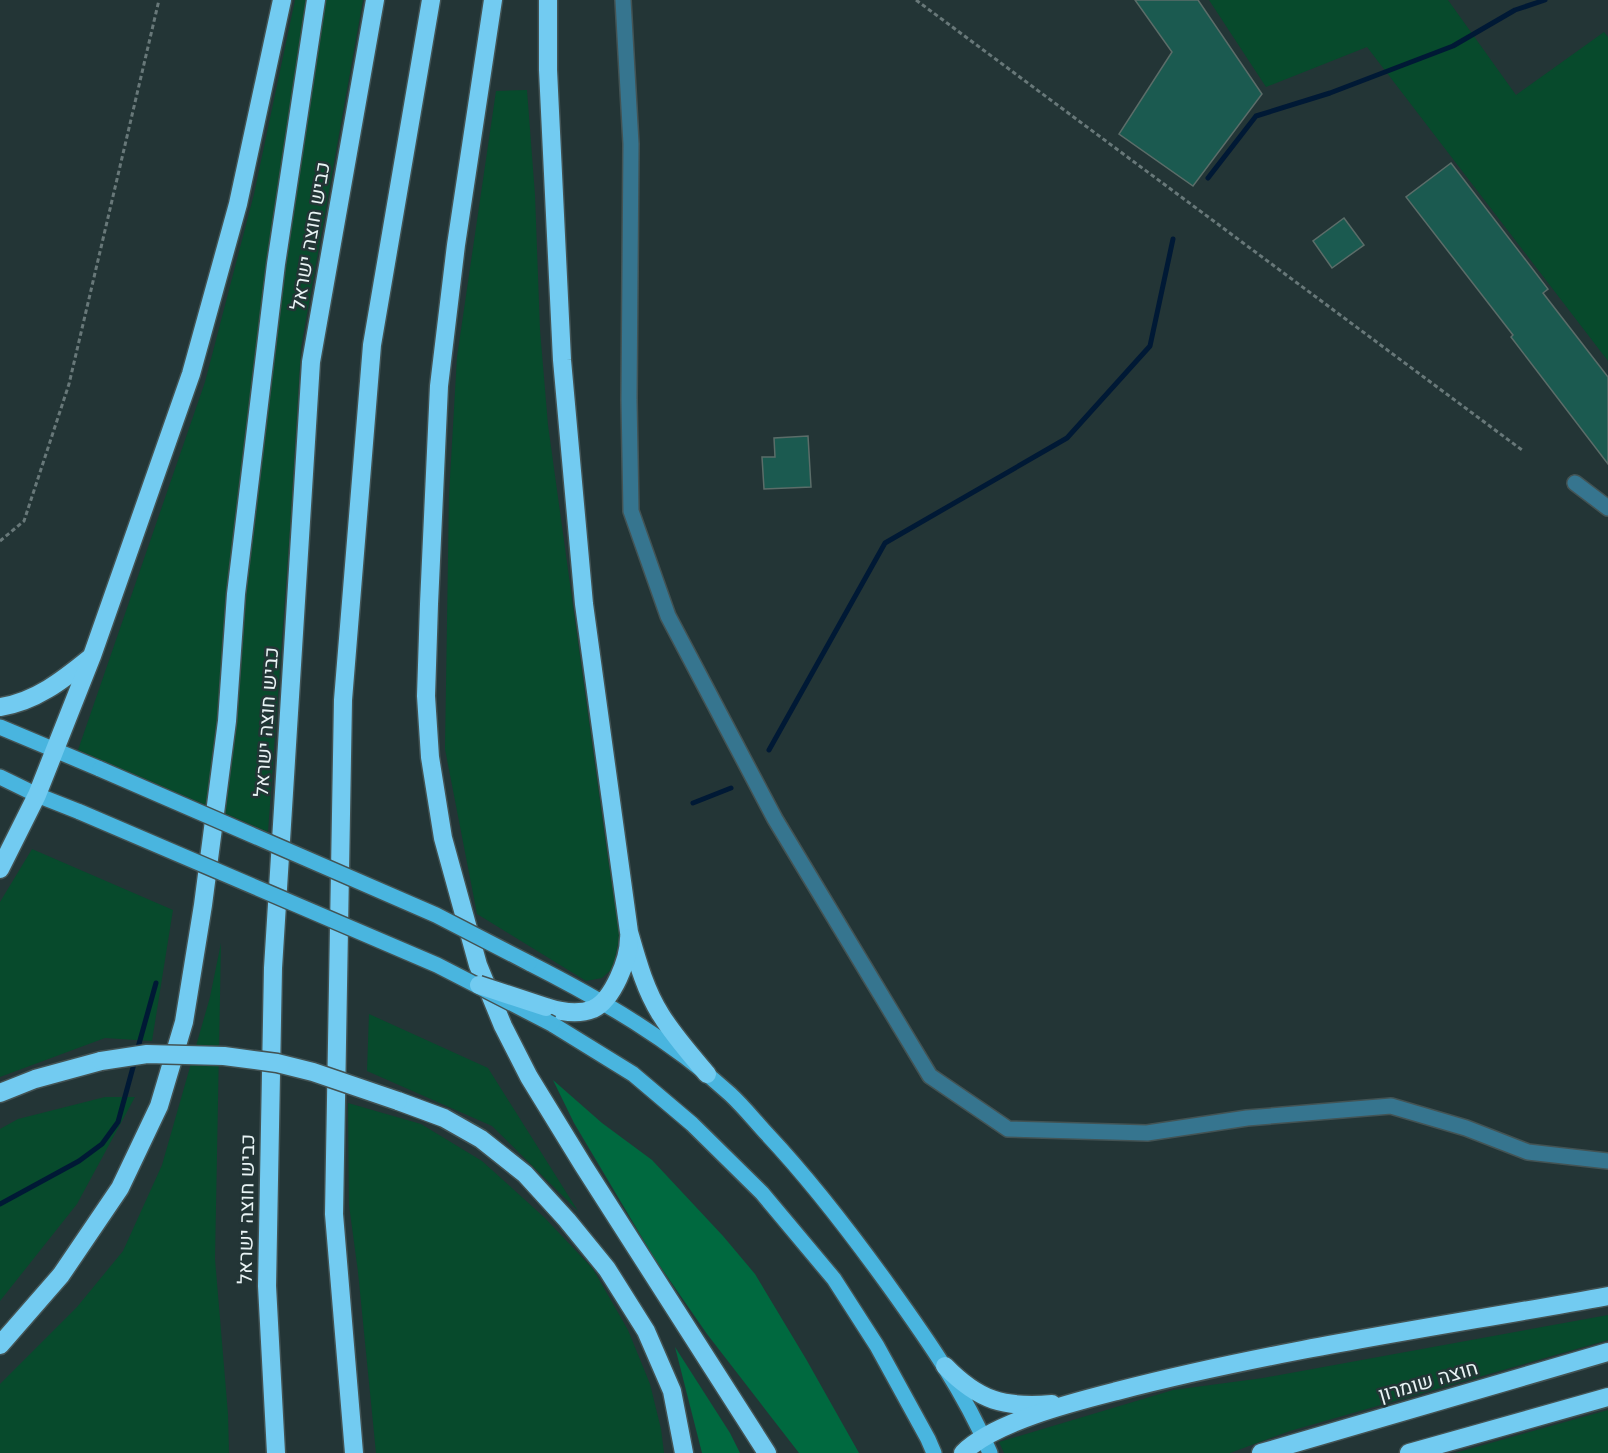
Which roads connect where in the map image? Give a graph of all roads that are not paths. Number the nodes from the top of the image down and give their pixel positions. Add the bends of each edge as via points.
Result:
1 (282, 0) edge
2 (316, 0) edge
3 (375, 0) edge
4 (431, 0) edge
5 (493, 0) edge
6 (548, 0) edge
7 (623, 0) edge
8 (1575, 483) dead end
9 (1608, 508) edge
10 (92, 656) junction
11 (0, 707) edge
12 (0, 727) edge
13 (55, 750) junction
14 (0, 777) edge
15 (37, 795) junction
16 (0, 869) edge
17 (629, 932) junction
18 (479, 985) joint
19 (603, 1003) junction
20 (549, 1016) junction
21 (707, 1074) junction
22 (0, 1093) edge
23 (1608, 1161) edge
24 (1608, 1296) edge
25 (0, 1345) edge
26 (1608, 1352) edge
27 (945, 1366) junction
28 (1608, 1397) edge
29 (1072, 1402) junction
30 (987, 1445) edge
31 (276, 1453) edge
32 (354, 1453) edge
33 (684, 1453) edge
34 (767, 1453) edge
35 (934, 1453) edge
36 (963, 1453) edge
37 (1261, 1453) edge
38 (1409, 1453) edge

1 - 10 highway via 238,204 191,374
2 - 25 highway via 276,264 236,594 227,721 184,1022 159,1106 120,1188 62,1275
3 - 31 highway, כביש חוצה ישראל via 311,362 273,968 267,1286
4 - 32 highway via 372,345 343,700 334,1214
5 - 34 highway via 456,245 440,386 426,696 430,757 443,838 478,965 529,1077
6 - 17 highway via 562,360 584,604
7 - 23 street via 631,144 631,511 668,616 775,819 930,1076 1008,1129 1147,1133 1247,1118 1391,1106 1466,1128 1528,1152
8 - 9 street
10 - 11 highway via 60,683 16,705
10 - 13 highway
12 - 13 main road
13 - 15 highway
13 - 19 main road, bridge via 436,915
14 - 15 main road
15 - 16 highway
15 - 18 main road, bridge
17 - 19 highway via 629,949 619,978
17 - 21 highway via 645,984 660,1014
18 - 20 highway, bridge
19 - 20 highway via 580,1012 558,1011
19 - 21 main road via 655,1034
20 - 35 main road via 633,1074 692,1124 762,1193 834,1279 877,1346
21 - 27 main road via 803,1172 858,1242
22 - 33 highway, bridge via 101,1061 147,1054 224,1056 313,1072 444,1118 481,1139 525,1174 607,1269 646,1331 672,1391
24 - 29 highway via 1278,1354
26 - 37 highway, חוצה שומרון
27 - 29 highway via 960,1382 994,1401 1016,1405
27 - 30 main road
28 - 38 highway
29 - 30 highway via 1021,1420
30 - 36 highway

